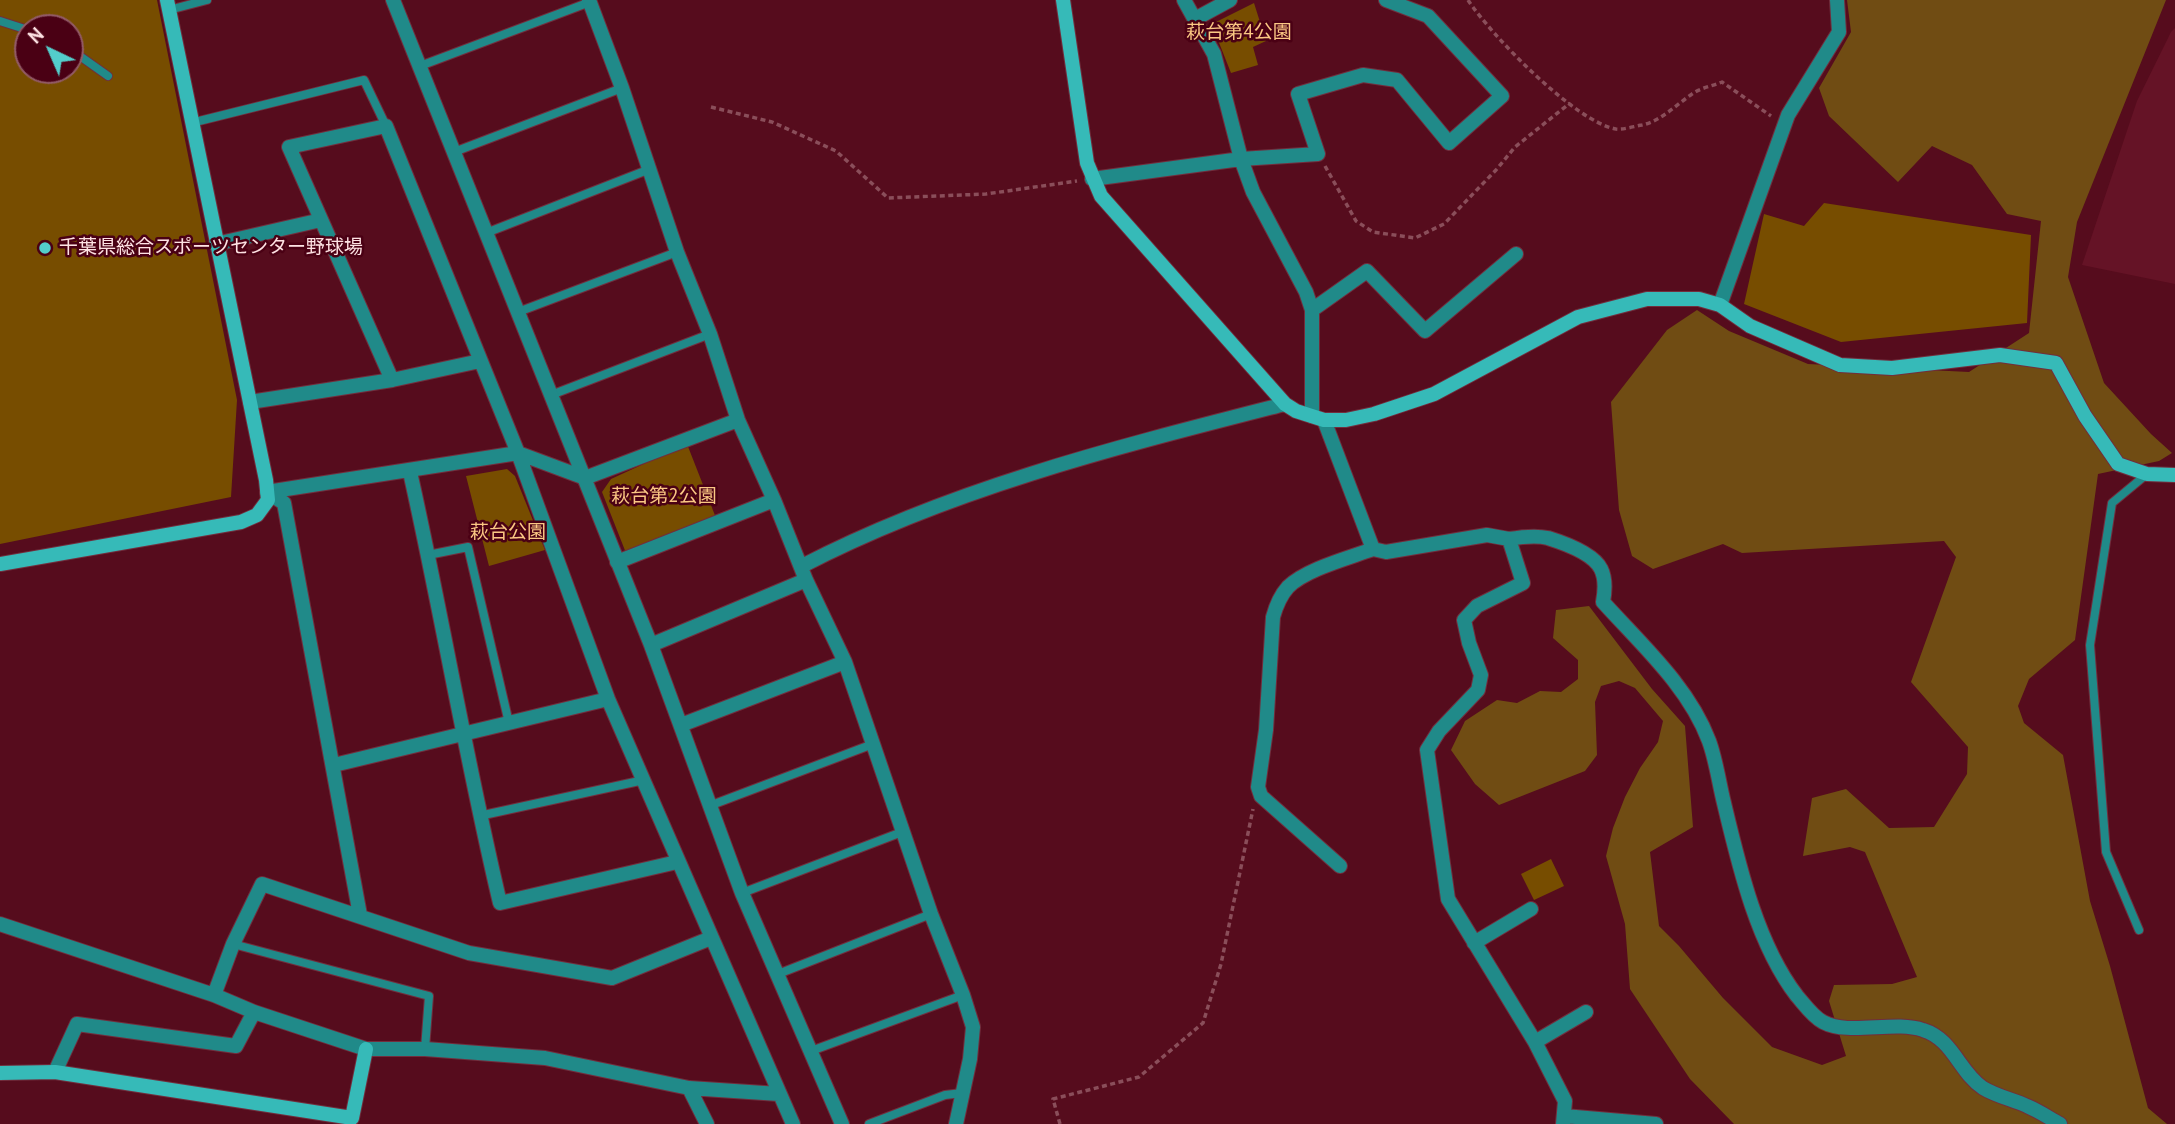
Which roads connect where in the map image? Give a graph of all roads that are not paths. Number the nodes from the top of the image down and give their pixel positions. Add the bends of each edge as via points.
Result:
1 (207, 0) edge
2 (393, 0) edge
3 (1063, 0) edge
4 (1184, 0) edge
5 (1230, 0) edge
6 (1386, 0) edge
7 (1837, 0) edge
8 (590, 1) edge
9 (168, 5) edge
10 (1195, 19) junction
11 (84, 59) edge
12 (420, 65) junction
13 (108, 76) dead end
14 (622, 88) junction
15 (191, 123) junction
16 (386, 127) junction
17 (454, 152) junction
18 (1241, 159) junction
19 (650, 169) junction
20 (1093, 179) junction
21 (321, 220) junction
22 (486, 233) junction
23 (216, 243) junction
24 (677, 252) junction
25 (1516, 254) dead end
26 (1720, 305) junction
27 (1311, 310) junction
28 (518, 312) junction
29 (710, 334) junction
30 (480, 361) junction
31 (392, 380) junction
32 (551, 395) junction
33 (250, 402) junction
34 (1285, 404) junction
35 (1318, 418) junction
36 (738, 420) junction
37 (518, 453) junction
38 (410, 472) junction
39 (2147, 474) junction
40 (2175, 475) edge
41 (585, 478) junction
42 (267, 492) junction
43 (774, 500) junction
44 (1508, 539) junction
45 (1373, 549) junction
46 (428, 555) junction
47 (617, 562) junction
48 (0, 564) edge
49 (804, 573) junction
50 (651, 645) junction
51 (845, 662) junction
52 (608, 699) junction
53 (509, 723) junction
54 (681, 725) junction
55 (462, 733) junction
56 (873, 744) junction
57 (334, 765) junction
58 (643, 780) junction
59 (709, 806) junction
60 (479, 816) junction
61 (902, 832) junction
62 (677, 862) junction
63 (1340, 866) dead end
64 (742, 893) junction
65 (1531, 909) dead end
66 (931, 914) junction
67 (360, 915) junction
68 (0, 924) edge
69 (2139, 930) dead end
70 (711, 938) junction
71 (1474, 943) junction
72 (233, 944) junction
73 (778, 974) junction
74 (214, 995) junction
75 (963, 995) junction
76 (254, 1012) junction
77 (1586, 1012) dead end
78 (1535, 1042) junction
79 (366, 1049) junction
80 (425, 1049) junction
81 (811, 1052) junction
82 (55, 1072) junction
83 (0, 1073) edge
84 (690, 1088) junction
85 (962, 1093) junction
86 (779, 1094) junction
87 (1564, 1120) edge
88 (707, 1124) edge
89 (793, 1124) edge
90 (842, 1124) edge
91 (869, 1124) edge
92 (956, 1124) edge
93 (1656, 1124) edge
94 (2060, 1124) edge

1 - 9 lane
2 - 12 street
3 - 20 street
4 - 10 street
5 - 10 street
6 - 18 street via 1428,16 1502,96 1449,143 1398,80 1363,75 1297,94 1318,154
7 - 26 street via 1839,32 1788,115
8 - 12 lane
8 - 14 street
9 - 15 street
10 - 18 street via 1214,54
11 - 13 lane
12 - 17 street
14 - 17 lane
14 - 19 street
15 - 16 lane via 364,80
15 - 23 street
16 - 21 street via 289,147
16 - 30 street
17 - 22 street
18 - 20 street
18 - 27 street
19 - 22 lane
19 - 24 street
20 - 34 street via 1101,196
21 - 23 street
21 - 31 street
22 - 28 street
23 - 33 street
24 - 28 lane
24 - 29 street
25 - 27 street via 1425,331 1367,271
26 - 35 street via 1699,299 1647,299 1578,317 1434,394 1346,420
26 - 39 street via 1750,326 1839,365 1892,368 2000,355 2056,363 2118,464
27 - 35 street
28 - 32 street
29 - 32 lane
29 - 36 street
30 - 31 street
30 - 37 street
31 - 33 street
32 - 41 street
33 - 42 street
34 - 35 street
34 - 49 street via 1140,441 961,497 857,537
35 - 45 street
36 - 41 street
36 - 43 street
37 - 38 street
37 - 41 street
37 - 52 street
38 - 42 street
38 - 46 street
39 - 40 street
39 - 69 lane via 2112,503 2090,645 2106,852
41 - 47 street
42 - 48 street via 268,500 257,515 241,522
42 - 57 street via 284,503
43 - 47 street
43 - 49 street
44 - 45 street via 1487,535 1386,552
44 - 71 street via 1523,583 1477,606 1464,620 1481,675 1478,690 1439,730 1427,750 1448,900
44 - 94 street via 1547,538 1593,558 1605,587 1603,602 1694,710 1710,742 1759,928 1788,985 1805,1005 1823,1022 1923,1030 1945,1042 1983,1088
45 - 63 street via 1299,579 1278,601 1273,617 1258,787 1261,796
46 - 53 lane via 468,547
46 - 55 street
47 - 50 street
49 - 50 street
49 - 51 street
50 - 54 street
51 - 54 street
51 - 56 street
52 - 53 street
52 - 58 street
53 - 55 street
54 - 59 street
55 - 57 street
55 - 60 street
56 - 59 lane
56 - 61 street
57 - 67 street
58 - 60 lane
58 - 62 street
59 - 64 street
60 - 62 street via 500,903
61 - 64 lane
61 - 66 street
62 - 70 street
64 - 73 street
65 - 71 street
66 - 73 lane
66 - 75 street
67 - 70 street via 469,953 612,978
67 - 72 street via 262,884
68 - 74 street
70 - 86 street
71 - 78 street
72 - 74 street
72 - 80 lane via 429,996
73 - 81 street
74 - 76 street
75 - 81 lane
75 - 85 street via 973,1027
76 - 79 street
76 - 82 street via 236,1046 77,1024
77 - 78 street
78 - 87 street via 1565,1101
79 - 80 street
79 - 82 street via 352,1118
80 - 84 street via 545,1058
81 - 90 street
82 - 83 street
84 - 86 street
84 - 88 street
85 - 91 lane
85 - 92 street
86 - 89 street
87 - 93 street

